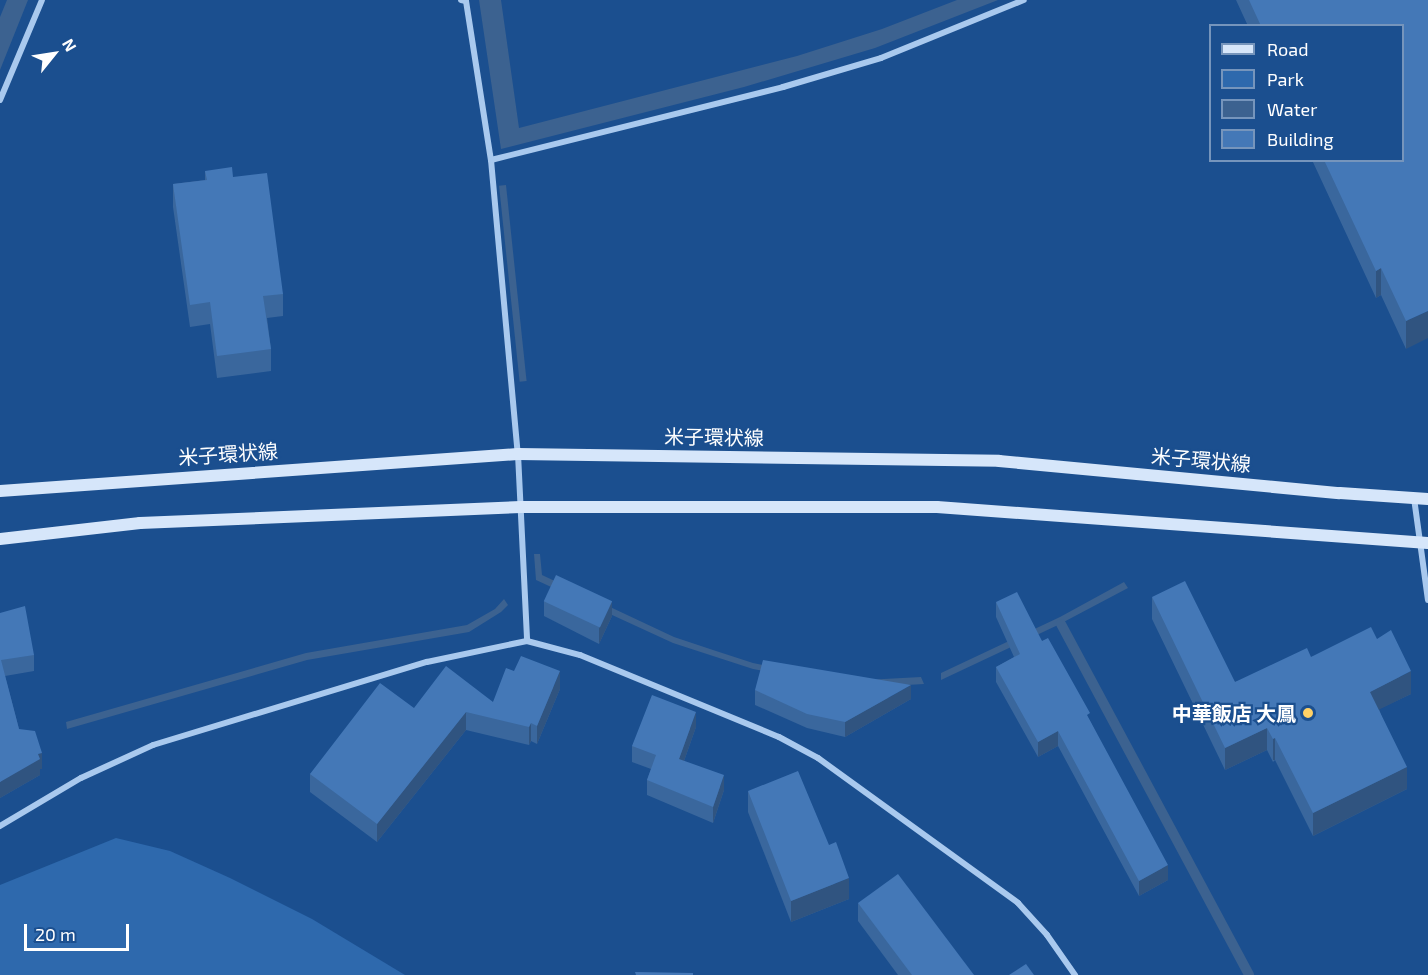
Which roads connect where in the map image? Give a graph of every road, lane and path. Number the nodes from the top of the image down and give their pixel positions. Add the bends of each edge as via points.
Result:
1 (42, 0) edge
2 (461, 0) edge
3 (1024, 0) edge
4 (0, 100) edge
5 (491, 160) junction
6 (519, 454) junction
7 (0, 491) edge
8 (1414, 498) junction
9 (1428, 499) edge
10 (521, 507) junction
11 (0, 539) edge
12 (1423, 543) edge
13 (1428, 600) edge
14 (526, 641) junction
15 (0, 826) edge
16 (1075, 975) edge

1 - 4 street
2 - 5 street via 466,1
3 - 5 street via 881,58 783,87
5 - 6 street
6 - 7 main road, 米子環状線
6 - 8 main road, 米子環状線 via 999,461
6 - 10 street
8 - 9 main road, 米子環状線
8 - 12 street
10 - 11 main road via 140,523
10 - 12 main road via 937,507
10 - 14 street
12 - 13 street
14 - 15 street via 427,662 153,745 81,778
14 - 16 street via 580,655 779,737 818,758 1018,903

